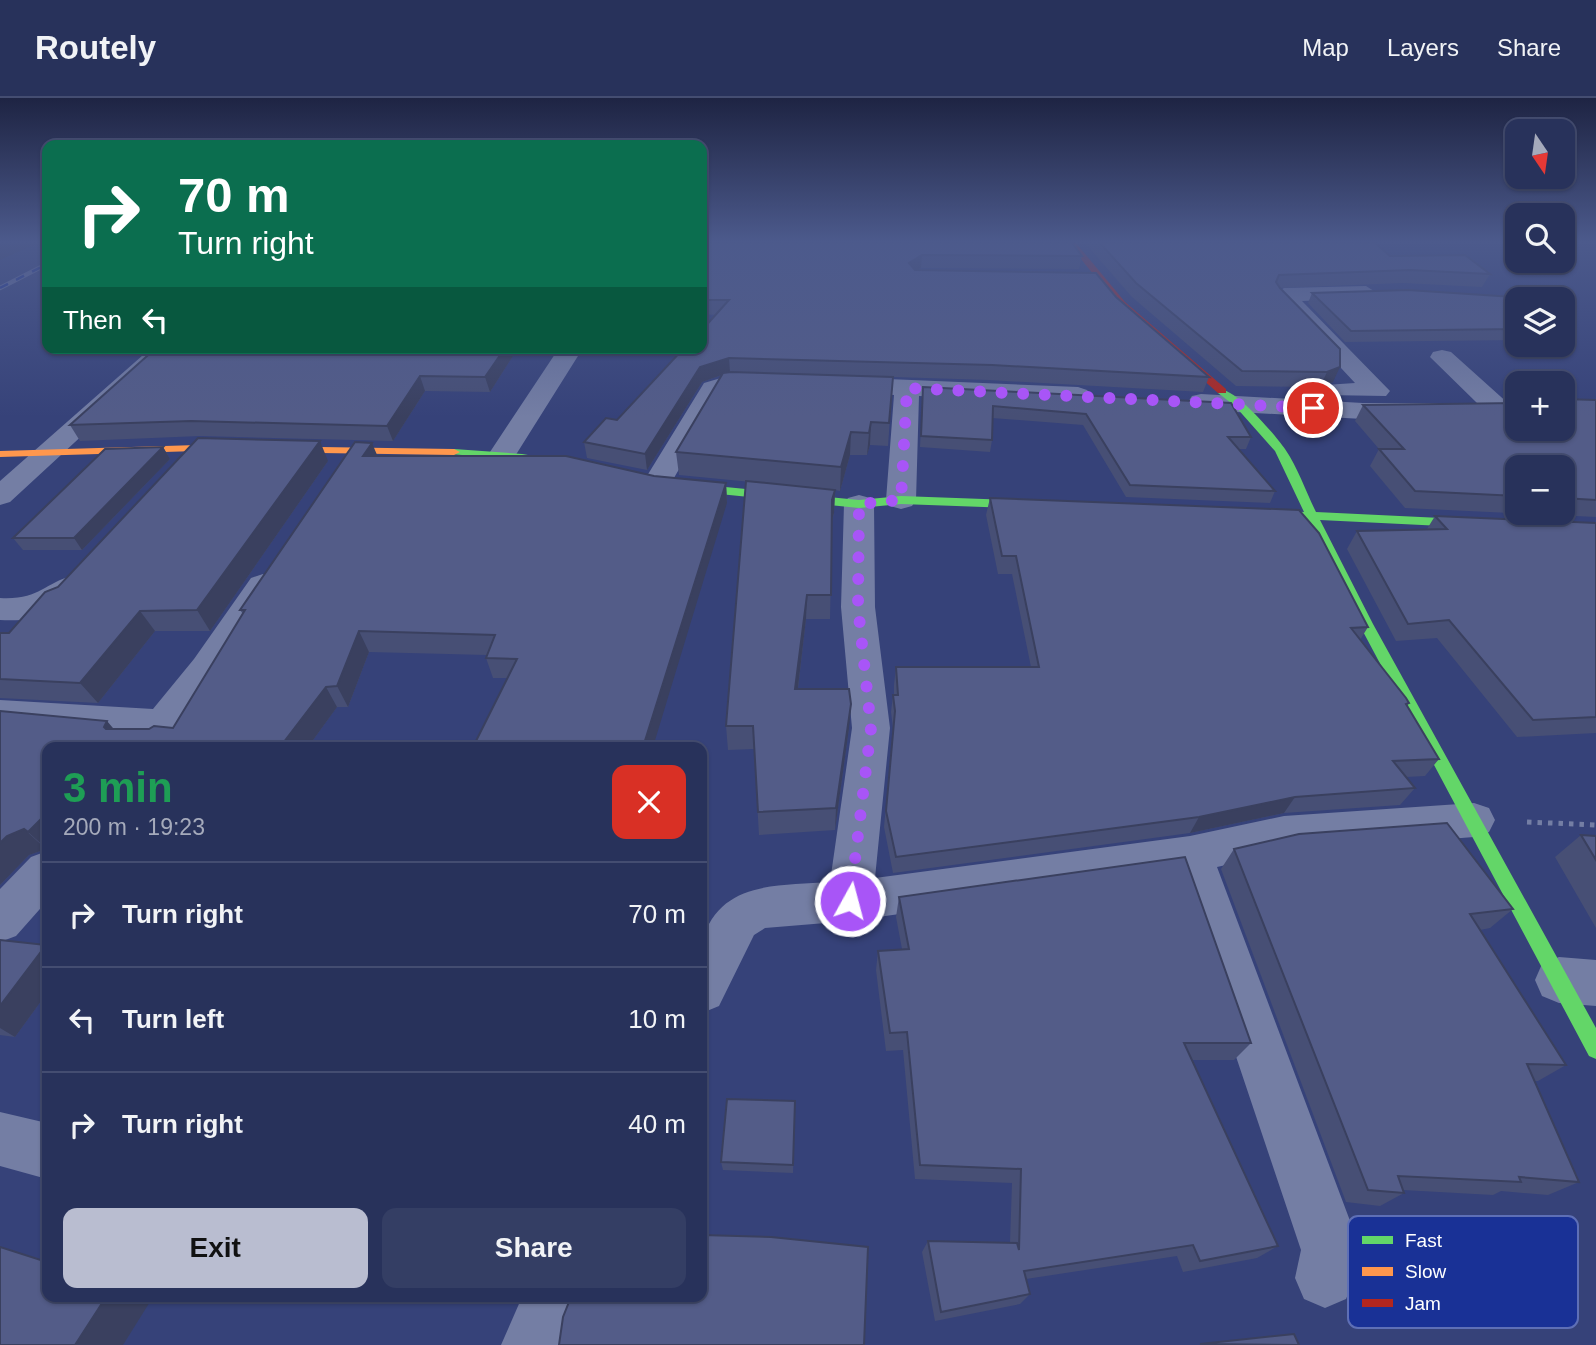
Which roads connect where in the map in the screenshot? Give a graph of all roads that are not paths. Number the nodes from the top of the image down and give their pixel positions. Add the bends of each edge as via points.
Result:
1 (1121, 301) edge
2 (1290, 301) edge
3 (158, 354) edge
4 (567, 354) edge
5 (1442, 357) dead end
6 (1218, 387) junction
7 (907, 388) junction
8 (1100, 397) edge
9 (1170, 400) edge
10 (1239, 404) junction
11 (1505, 408) edge
12 (1505, 411) edge
13 (200, 447) junction
14 (354, 449) junction
15 (51, 451) junction
16 (0, 454) edge
17 (502, 455) junction
18 (584, 468) edge
19 (173, 477) edge
20 (651, 483) joint
21 (331, 484) edge
22 (0, 496) edge
23 (901, 500) junction
24 (859, 504) junction
25 (1052, 506) edge
26 (1230, 512) edge
27 (1312, 516) junction
28 (1502, 525) edge
29 (276, 565) edge
30 (92, 566) edge
31 (0, 609) edge
32 (0, 715) edge
33 (154, 736) edge
34 (1474, 820) junction
35 (1190, 854) junction
36 (42, 875) edge
37 (850, 901) junction
38 (0, 921) edge
39 (707, 980) edge
40 (1578, 981) edge
41 (1596, 1049) edge
42 (0, 1139) edge
43 (42, 1150) edge
44 (1325, 1278) dead end
45 (551, 1302) edge
46 (532, 1345) edge

1 - 6 street
2 - 6 street via 1377,391
3 - 15 street
4 - 17 street
5 - 11 street
6 - 10 street
7 - 8 street
7 - 20 street via 731,383 713,388
7 - 23 street
9 - 10 street
10 - 12 street via 1363,411
10 - 27 street via 1280,450
13 - 14 street
13 - 15 street
13 - 19 street
14 - 17 street
14 - 21 street
15 - 16 street
15 - 22 street
17 - 18 street
20 - 24 street
23 - 24 street
23 - 25 street
24 - 37 street via 858,607 871,728
26 - 27 street
27 - 28 street
27 - 34 street
29 - 33 street via 207,668
30 - 31 street via 46,606 30,611
32 - 33 street
34 - 35 street via 1284,834
34 - 40 street
35 - 37 street
35 - 44 street via 1331,1250
36 - 38 street
37 - 39 street via 756,908 744,914
40 - 41 street
42 - 43 street
45 - 46 street

